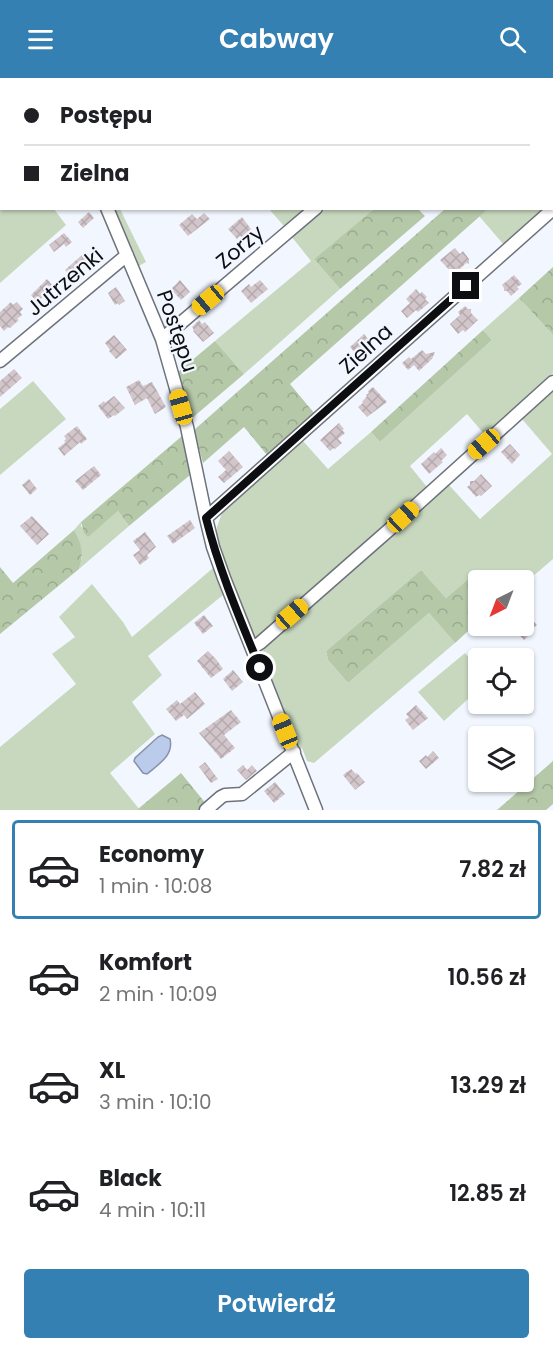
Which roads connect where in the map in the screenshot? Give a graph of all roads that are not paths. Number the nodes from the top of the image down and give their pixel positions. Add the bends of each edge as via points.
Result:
1 (108, 210) edge
2 (314, 210) edge
3 (552, 210) edge
4 (126, 255) junction
5 (162, 339) junction
6 (0, 361) edge
7 (553, 382) edge
8 (206, 518) junction
9 (252, 648) junction
10 (294, 752) junction
11 (206, 810) edge
12 (316, 810) edge

1 - 4 street, Postępu
2 - 5 street, Zorzy
3 - 8 street, Zielna
4 - 5 street, Postępu
4 - 6 street, Jutrzenki
5 - 8 street, Postępu via 187,428
7 - 9 street
8 - 9 street, Postępu via 213,547
9 - 10 street, Postępu
10 - 11 street via 242,794 225,795
10 - 12 street, Postępu

